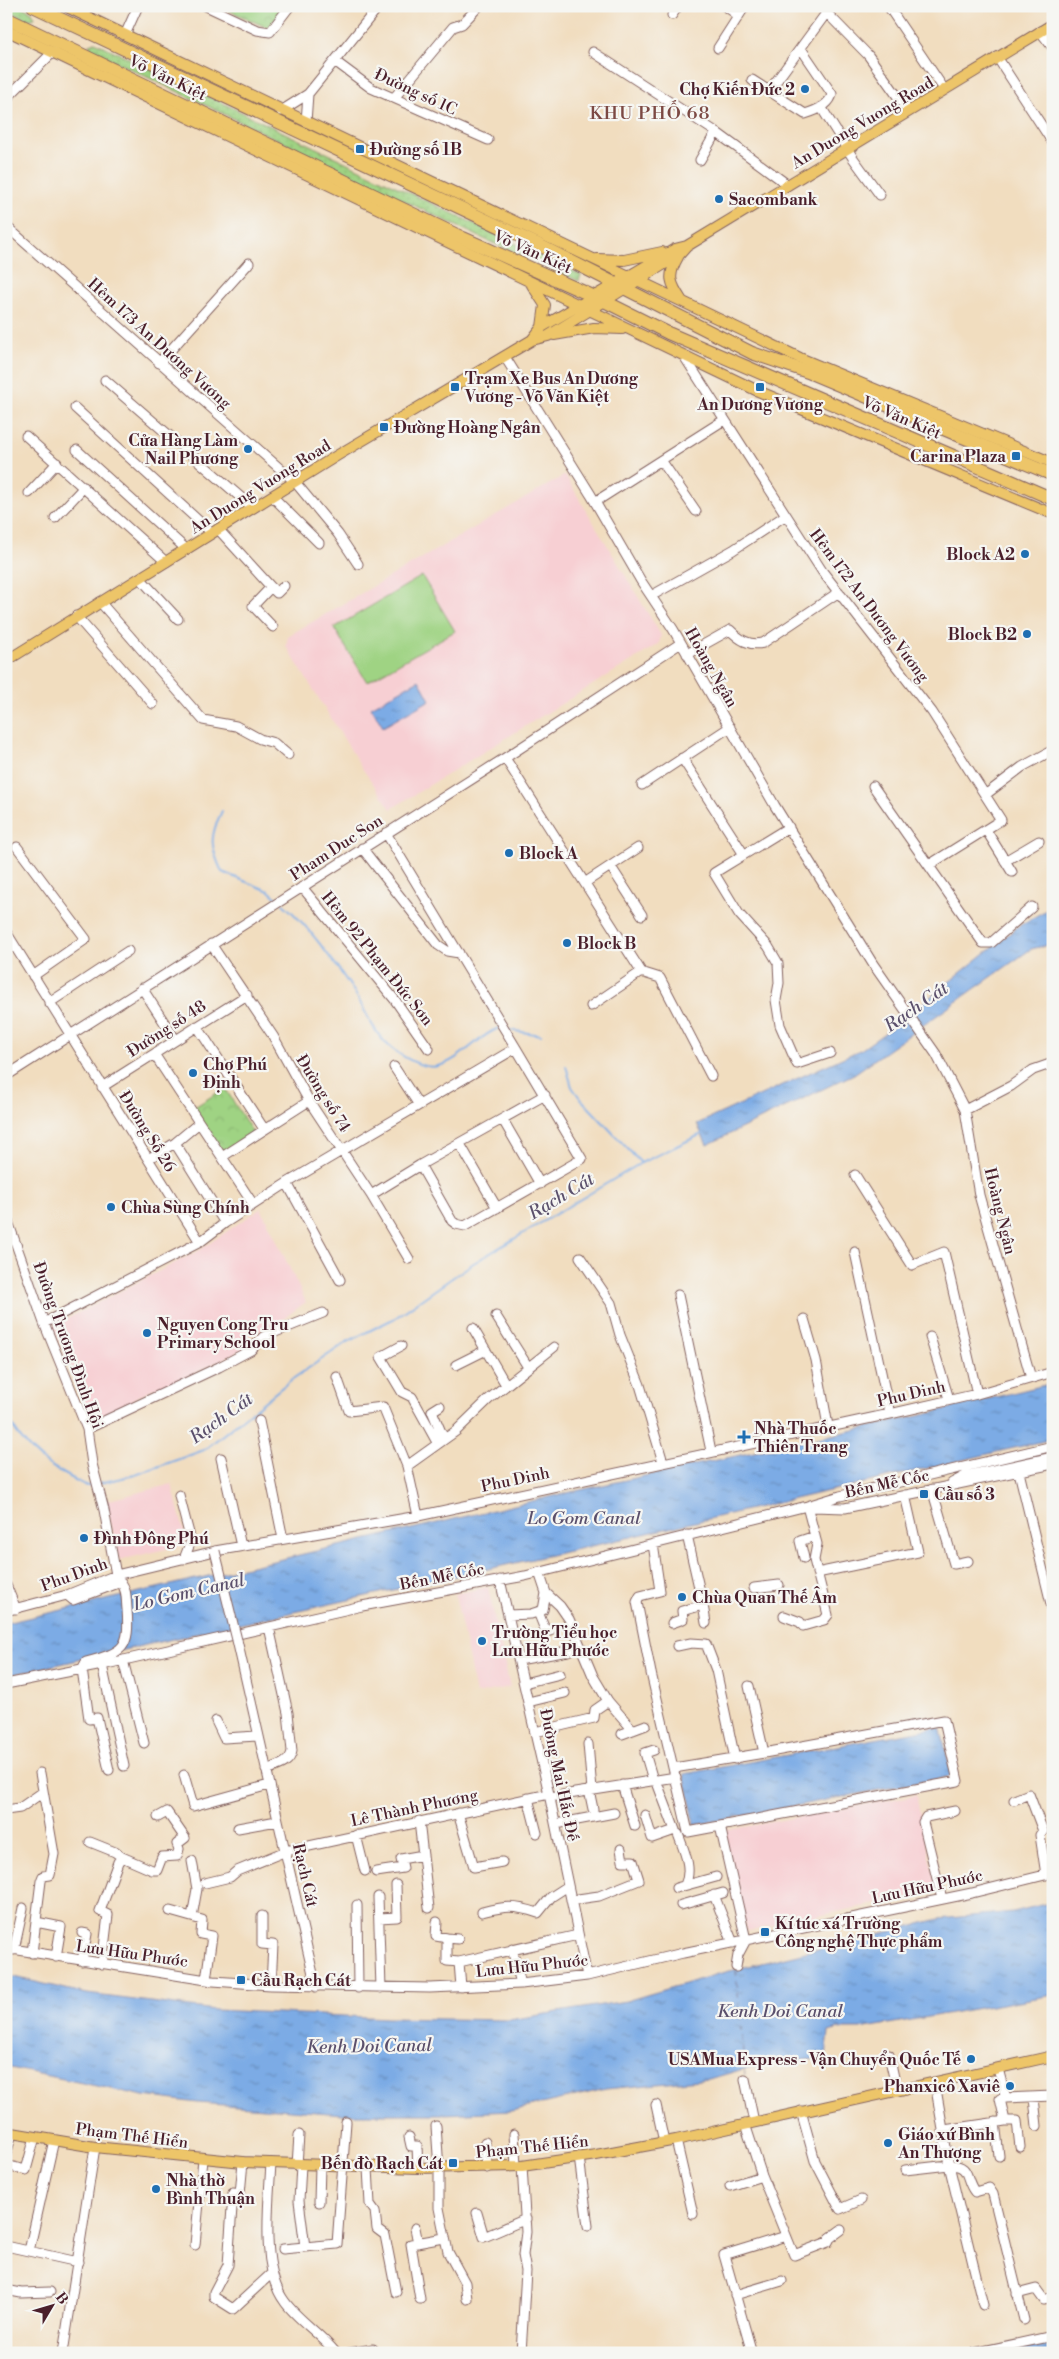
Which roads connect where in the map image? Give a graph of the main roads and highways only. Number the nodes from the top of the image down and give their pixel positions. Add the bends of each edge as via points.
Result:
1 (33, 6) edge
2 (65, 6) edge
3 (6, 18) edge
4 (65, 22) junction
5 (1053, 24) edge
6 (6, 30) edge
7 (55, 47) junction
8 (444, 228) junction
9 (428, 232) junction
10 (463, 238) junction
11 (677, 252) junction
12 (471, 253) junction
13 (589, 259) junction
14 (638, 281) junction
15 (529, 282) junction
16 (623, 282) junction
17 (599, 299) junction
18 (682, 302) junction
19 (577, 306) junction
20 (588, 311) junction
21 (629, 330) junction
22 (545, 332) junction
23 (800, 358) junction
24 (808, 372) junction
25 (831, 377) junction
26 (1053, 464) edge
27 (1053, 475) edge
28 (1053, 499) edge
29 (1053, 514) edge
30 (6, 660) edge
31 (1052, 2059) edge
32 (9, 2132) edge

1 - 4 highway, Võ Văn Kiệt
2 - 13 main road, Võ Văn Kiệt
3 - 7 highway, Võ Văn Kiệt
4 - 7 highway
4 - 16 highway, Võ Văn Kiệt
5 - 11 main road, An Duong Vuong Road
6 - 7 main road, Võ Văn Kiệt
7 - 8 highway, Võ Văn Kiệt
7 - 9 main road, Võ Văn Kiệt
8 - 9 highway
8 - 10 highway, Võ Văn Kiệt
9 - 12 main road, Võ Văn Kiệt
10 - 12 highway
10 - 17 highway, Võ Văn Kiệt
11 - 13 main road via 636,259
11 - 14 main road, An Duong Vuong Road
11 - 16 main road, An Duong Vuong Road
11 - 18 main road via 671,280
12 - 15 main road, Võ Văn Kiệt
13 - 16 main road, Võ Văn Kiệt
14 - 16 main road, An Duong Vuong Road
14 - 18 main road, Võ Văn Kiệt
15 - 19 main road, Võ Văn Kiệt
15 - 22 main road via 545,305
16 - 17 main road, An Duong Vuong Road
16 - 24 highway, Võ Văn Kiệt via 752,353
17 - 19 main road, An Duong Vuong Road
17 - 20 main road, An Duong Vuong Road
17 - 28 highway, Võ Văn Kiệt via 668,333
18 - 23 main road, Võ Văn Kiệt
19 - 20 main road, Võ Văn Kiệt
19 - 22 main road, An Duong Vuong Road
20 - 21 main road, Võ Văn Kiệt
20 - 22 main road, An Duong Vuong Road
21 - 22 main road via 594,328
21 - 29 main road, Võ Văn Kiệt via 758,391
22 - 30 main road, An Duong Vuong Road
23 - 24 highway
23 - 25 main road, Võ Văn Kiệt
24 - 25 highway, Võ Văn Kiệt
25 - 26 main road, Võ Văn Kiệt
25 - 27 highway, Võ Văn Kiệt
31 - 32 main road, Phạm Thế Hiển via 676,2140 519,2166 439,2169 271,2164 95,2147

